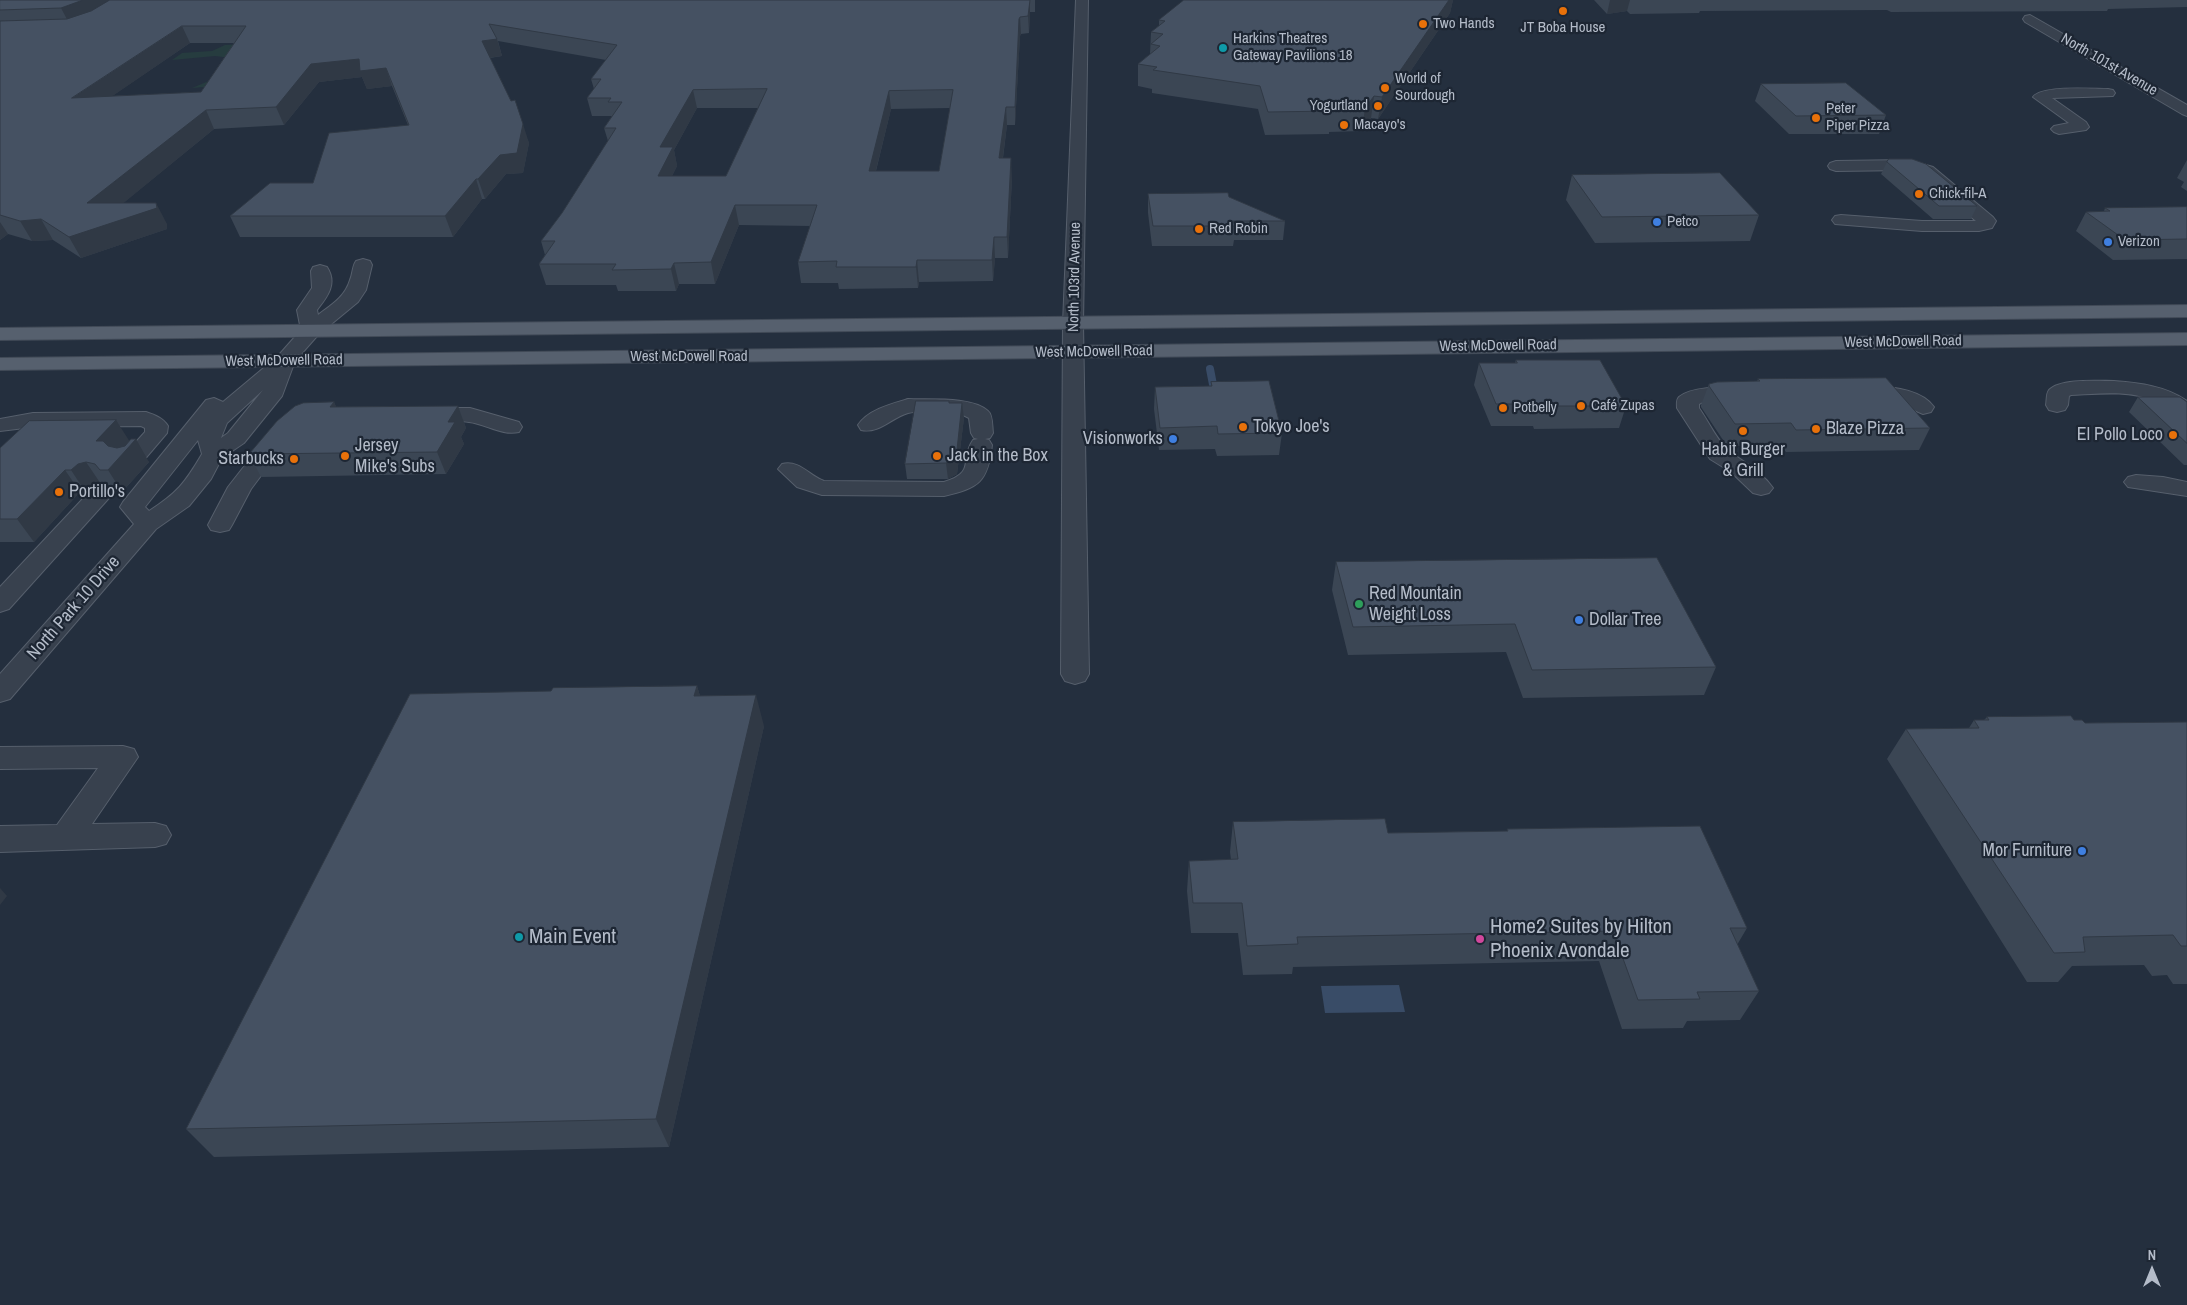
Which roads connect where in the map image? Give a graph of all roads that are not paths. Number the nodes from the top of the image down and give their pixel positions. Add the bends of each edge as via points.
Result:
1 (1082, 0) edge
2 (2030, 19) dead end
3 (2108, 93) dead end
4 (2187, 111) edge
5 (2059, 128) dead end
6 (1836, 166) dead end
7 (1841, 220) dead end
8 (363, 264) dead end
9 (320, 271) dead end
10 (2187, 311) edge
11 (1939, 314) junction
12 (1587, 318) junction
13 (1073, 324) junction
14 (312, 330) junction
15 (0, 334) edge
16 (2187, 339) edge
17 (1610, 345) junction
18 (1339, 349) junction
19 (1073, 352) junction
20 (285, 361) junction
21 (0, 364) edge
22 (1841, 392) edge
23 (1766, 393) edge
24 (2057, 405) dead end
25 (1923, 407) dead end
26 (2187, 411) edge
27 (399, 415) edge
28 (290, 424) edge
29 (869, 425) dead end
30 (2, 426) dead end
31 (511, 428) dead end
32 (130, 462) edge
33 (790, 469) dead end
34 (2136, 482) dead end
35 (1762, 488) dead end
36 (2187, 489) edge
37 (101, 493) edge
38 (147, 524) junction
39 (220, 525) dead end
40 (0, 603) edge
41 (1075, 674) dead end
42 (0, 692) edge
43 (0, 758) edge
44 (155, 835) dead end
45 (66, 837) junction
46 (0, 839) edge

1 - 13 street, North 103rd Avenue
2 - 4 street, North 101st Avenue
3 - 5 street via 2048,94 2040,97 2081,125
6 - 7 street via 1908,165 1919,168 1927,171 1987,221 1979,226 1922,226
8 - 14 street, North Park 10 Drive via 357,289 340,310
9 - 14 street via 324,283 322,290 306,310
10 - 11 main road, West McDowell Road
11 - 12 main road, West McDowell Road
11 - 17 main road via 1872,328 1639,330 1617,336
12 - 13 main road, West McDowell Road
12 - 18 main road via 1585,327 1561,332 1438,333
13 - 14 main road, West McDowell Road
13 - 19 street, North 103rd Avenue
14 - 15 main road, West McDowell Road
14 - 20 street, North Park 10 Drive
16 - 17 main road, West McDowell Road
17 - 18 main road, West McDowell Road
18 - 19 main road, West McDowell Road
19 - 20 main road, West McDowell Road
19 - 41 street, North 103rd Avenue
20 - 21 main road, West McDowell Road
20 - 38 street, North Park 10 Drive via 272,396 236,438 213,454 181,502
20 - 38 street, North Park 10 Drive via 222,396 192,430 132,507
22 - 25 street via 1889,392
23 - 35 street via 1704,395 1688,400 1688,408 1718,454 1739,467
24 - 26 street via 2058,393 2067,389 2133,388 2153,391
27 - 31 street via 470,415
28 - 39 street via 240,487
29 - 33 street via 885,414 908,406 969,409 980,416 978,470 974,477 944,489 822,488 805,482
30 - 32 street via 32,420 146,419 157,426 156,433
34 - 36 street
37 - 40 street
38 - 42 street, North Park 10 Drive
43 - 45 street via 123,757
44 - 45 street
45 - 46 street

